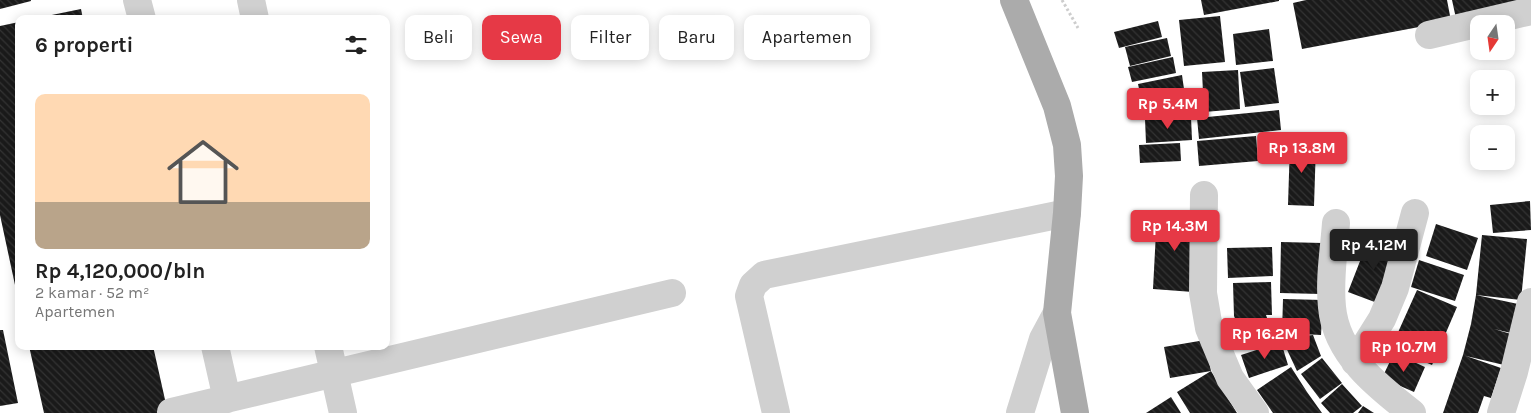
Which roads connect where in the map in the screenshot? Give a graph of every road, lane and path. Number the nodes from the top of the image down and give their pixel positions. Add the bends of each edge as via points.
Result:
1 (137, 0) edge
2 (251, 0) edge
3 (1014, 0) edge
4 (1062, 0) edge
5 (1531, 11) edge
6 (141, 15) edge
7 (254, 15) edge
8 (1078, 28) dead end
9 (1429, 35) dead end
10 (1204, 195) dead end
11 (1067, 213) junction
12 (1415, 213) dead end
13 (1336, 223) dead end
14 (672, 293) dead end
15 (1531, 302) edge
16 (1057, 313) junction
17 (215, 350) edge
18 (329, 350) edge
19 (1355, 362) junction
20 (334, 372) junction
21 (218, 405) edge
22 (171, 412) edge
23 (343, 413) edge
24 (776, 413) edge
25 (1020, 413) edge
26 (1075, 413) edge
27 (1255, 413) edge
28 (1412, 413) edge
29 (1501, 413) edge

1 - 6 street
2 - 7 street
3 - 11 main road via 1057,106 1069,176
4 - 8 path
5 - 9 street
10 - 27 street via 1203,293 1209,328 1230,378
11 - 16 main road
11 - 24 street via 764,275 753,284 749,296
12 - 19 street via 1392,296 1382,319
13 - 19 street via 1332,309 1339,335
14 - 20 street
15 - 29 street
16 - 25 street via 1044,339
16 - 26 main road
17 - 21 street
18 - 20 street
19 - 28 street
20 - 21 street
20 - 23 street
21 - 22 street

